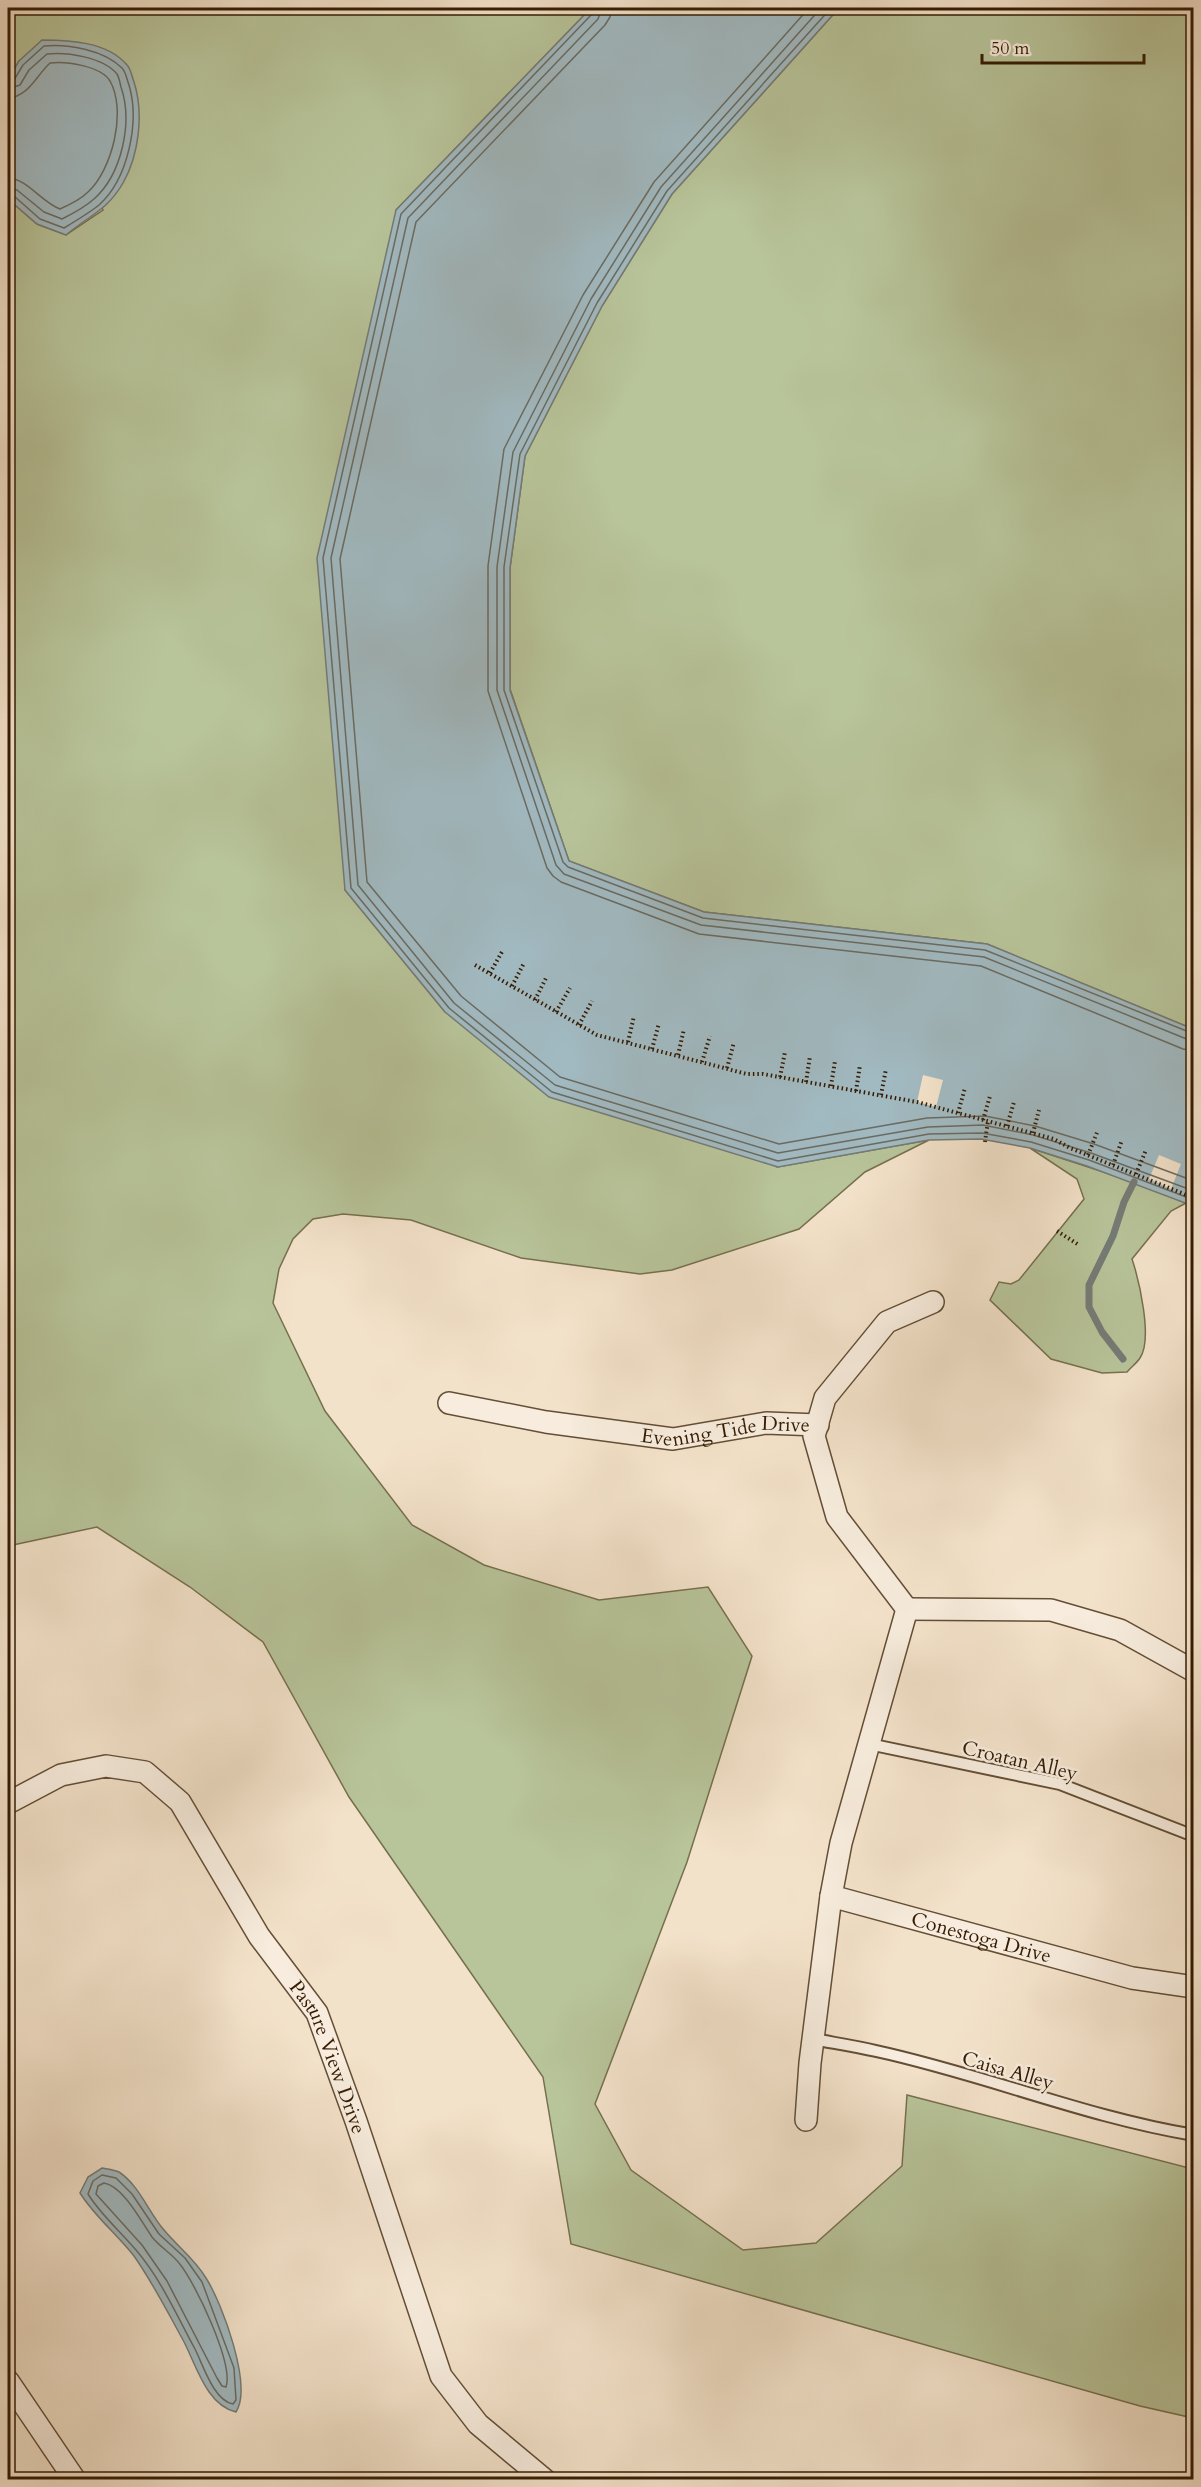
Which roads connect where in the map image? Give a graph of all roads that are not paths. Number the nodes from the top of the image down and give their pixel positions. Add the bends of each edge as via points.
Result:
1 (933, 1302) dead end
2 (449, 1403) dead end
3 (818, 1425) junction
4 (907, 1609) junction
5 (1194, 1671) edge
6 (869, 1744) junction
7 (8, 1803) edge
8 (1194, 1836) edge
9 (831, 1896) junction
10 (1194, 1987) edge
11 (813, 2039) junction
12 (806, 2120) dead end
13 (1194, 2136) edge
14 (8, 2381) edge
15 (75, 2480) edge
16 (545, 2480) edge

1 - 3 street via 887,1322 825,1398
2 - 3 street, Evening Tide Drive via 546,1422 673,1439 766,1423
3 - 4 street, Evening Tide Drive via 814,1436 837,1517
4 - 5 street via 1052,1610 1120,1630
4 - 6 street
6 - 8 lane, Croatan Alley via 1060,1784
6 - 9 street via 841,1843
7 - 16 street, Pasture View Drive via 61,1775 106,1766 145,1772 180,1802 259,1935 317,2013 441,2376 478,2424
9 - 10 street, Conestoga Drive via 1132,1978
9 - 11 street
11 - 12 street
11 - 13 lane, Caisa Alley via 877,2051 1058,2103
14 - 15 street

